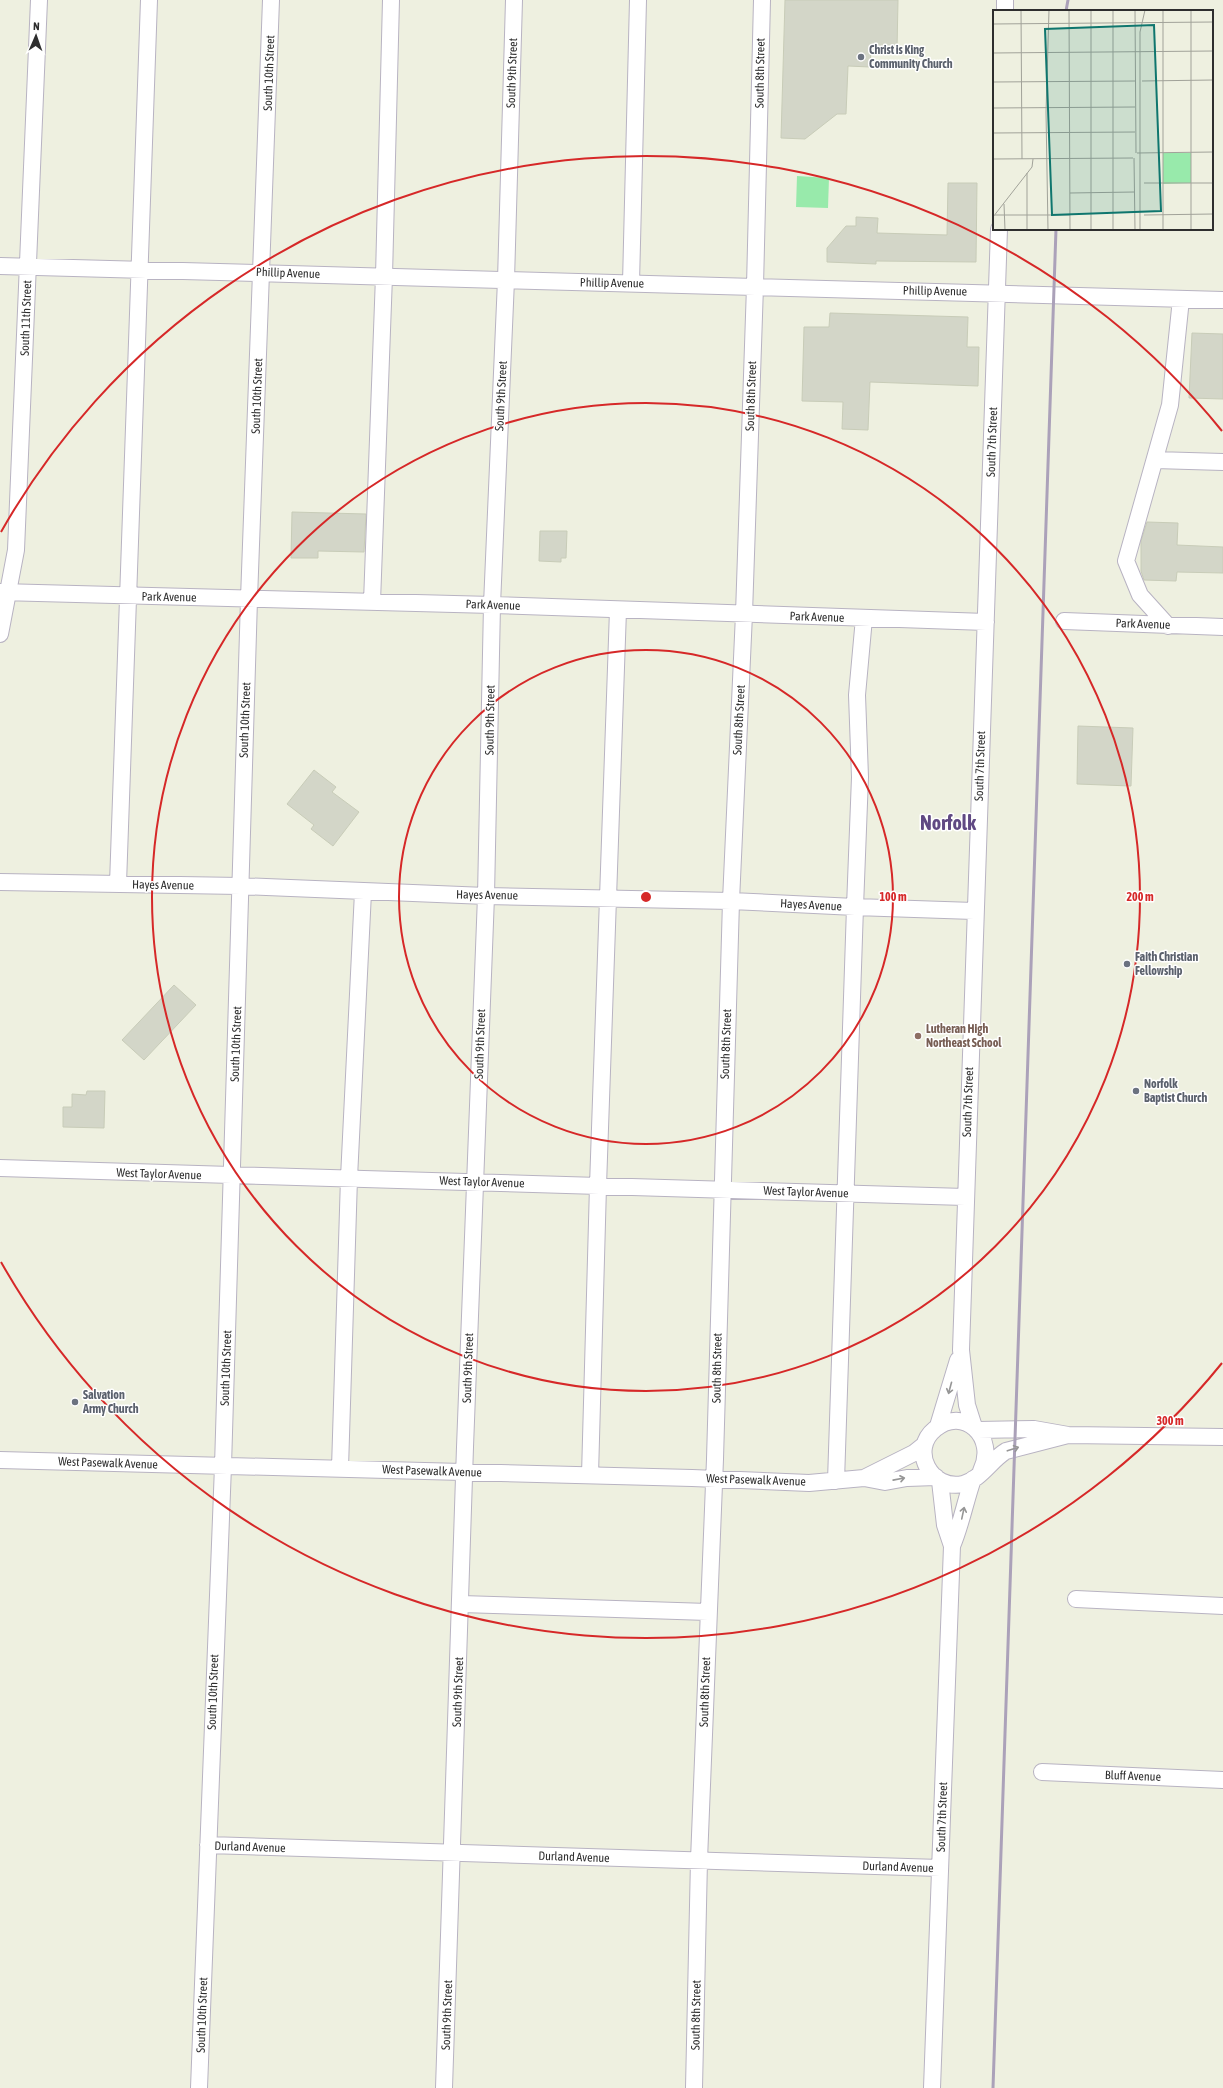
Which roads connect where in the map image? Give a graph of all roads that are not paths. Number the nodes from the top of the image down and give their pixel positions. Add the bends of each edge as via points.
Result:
1 (39, 0) edge
2 (149, 0) edge
3 (271, 0) edge
4 (391, 0) edge
5 (514, 0) edge
6 (638, 0) edge
7 (762, 0) edge
8 (1005, 0) edge
9 (1004, 10) edge
10 (999, 230) edge
11 (0, 266) edge
12 (28, 267) junction
13 (139, 270) junction
14 (262, 272) junction
15 (384, 276) junction
16 (506, 280) junction
17 (631, 283) junction
18 (755, 286) junction
19 (998, 292) junction
20 (1182, 299) junction
21 (1223, 300) edge
22 (1155, 460) junction
23 (1223, 462) edge
24 (5, 592) edge
25 (129, 596) junction
26 (249, 599) junction
27 (372, 602) junction
28 (492, 605) junction
29 (618, 610) junction
30 (744, 614) junction
31 (864, 618) junction
32 (1064, 621) dead end
33 (986, 622) junction
34 (1168, 626) junction
35 (1223, 627) edge
36 (0, 634) edge
37 (0, 882) edge
38 (118, 884) junction
39 (240, 886) junction
40 (363, 892) junction
41 (486, 896) junction
42 (609, 898) junction
43 (731, 901) junction
44 (854, 907) junction
45 (974, 911) junction
46 (0, 1168) edge
47 (232, 1177) junction
48 (349, 1178) junction
49 (475, 1182) junction
50 (598, 1186) junction
51 (722, 1189) junction
52 (846, 1193) junction
53 (965, 1197) junction
54 (961, 1350) junction
55 (938, 1426) junction
56 (976, 1429) junction
57 (1068, 1435) junction
58 (1223, 1437) edge
59 (924, 1445) junction
60 (0, 1460) edge
61 (223, 1466) junction
62 (340, 1468) junction
63 (464, 1471) junction
64 (590, 1475) junction
65 (977, 1475) junction
66 (714, 1478) junction
67 (864, 1478) junction
68 (938, 1479) junction
69 (836, 1481) junction
70 (952, 1546) junction
71 (1076, 1599) dead end
72 (461, 1604) junction
73 (1223, 1606) edge
74 (708, 1612) junction
75 (1042, 1772) dead end
76 (1223, 1780) edge
77 (208, 1845) junction
78 (453, 1853) junction
79 (699, 1860) junction
80 (940, 1868) junction
81 (199, 2088) edge
82 (444, 2088) edge
83 (694, 2088) edge
84 (932, 2088) edge

1 - 12 street, South 11th Street
2 - 13 street
3 - 14 street, South 10th Street
4 - 15 street
5 - 16 street, South 9th Street
6 - 17 street
7 - 18 street, South 8th Street
8 - 9 street
10 - 19 street, South 7th Street
11 - 12 street, Phillip Avenue
12 - 13 street, Phillip Avenue
12 - 24 street, South 11th Street via 16,550
13 - 14 street, Phillip Avenue
13 - 25 street
14 - 15 street, Phillip Avenue
14 - 26 street, South 10th Street
15 - 16 street, Phillip Avenue
15 - 27 street
16 - 17 street, Phillip Avenue
16 - 28 street, South 9th Street
17 - 18 street, Phillip Avenue
18 - 19 street, Phillip Avenue
18 - 30 street, South 8th Street
19 - 20 street, Phillip Avenue
19 - 33 street, South 7th Street
20 - 21 street, Phillip Avenue
20 - 22 street via 1170,405
22 - 23 street
22 - 34 street via 1126,561 1140,595
24 - 25 street, Park Avenue
24 - 36 street, South 11th Street
25 - 26 street, Park Avenue
25 - 38 street
26 - 27 street, Park Avenue
26 - 39 street, South 10th Street
27 - 28 street, Park Avenue
28 - 29 street, Park Avenue
28 - 41 street, South 9th Street
29 - 30 street, Park Avenue
29 - 42 street
30 - 31 street, Park Avenue
30 - 43 street, South 8th Street
31 - 33 street, Park Avenue
31 - 44 street via 857,694 860,777
32 - 34 street, Park Avenue
33 - 45 street, South 7th Street
34 - 35 street, Park Avenue
37 - 38 street, Hayes Avenue
38 - 39 street, Hayes Avenue
39 - 40 street, Hayes Avenue
39 - 47 street, South 10th Street
40 - 41 street, Hayes Avenue
40 - 48 street
41 - 42 street, Hayes Avenue
41 - 49 street, South 9th Street
42 - 43 street, Hayes Avenue
42 - 50 street
43 - 44 street, Hayes Avenue
43 - 51 street, South 8th Street
44 - 45 street, Hayes Avenue
44 - 52 street
45 - 53 street, South 7th Street
46 - 47 street, West Taylor Avenue
47 - 48 street, West Taylor Avenue
47 - 61 street, South 10th Street
48 - 49 street, West Taylor Avenue
48 - 62 street
49 - 50 street, West Taylor Avenue
49 - 63 street, South 9th Street
50 - 51 street, West Taylor Avenue
50 - 64 street
51 - 52 street, West Taylor Avenue
51 - 66 street, South 8th Street
52 - 53 street, West Taylor Avenue
52 - 69 street
53 - 54 street, South 7th Street
54 -> 55 street, South 7th Street
54 - 56 street, South 7th Street via 967,1405
55 - 56 street via 956,1421
55 - 59 street
56 - 57 street via 1034,1429
56 - 65 street via 985,1443 987,1452 986,1462
57 - 58 street
65 -> 57 street via 1006,1451
59 - 67 street, West Pasewalk Avenue via 914,1453
59 - 68 street via 923,1456 926,1466
60 - 61 street, West Pasewalk Avenue
61 - 62 street, West Pasewalk Avenue
61 - 77 street, South 10th Street
62 - 63 street, West Pasewalk Avenue
63 - 64 street, West Pasewalk Avenue
63 - 72 street, South 9th Street
64 - 66 street, West Pasewalk Avenue
65 - 68 street via 956,1485
70 -> 65 street, South 7th Street via 960,1527 966,1499
66 - 69 street, West Pasewalk Avenue via 809,1483
66 - 74 street, South 8th Street
67 -> 68 street, West Pasewalk Avenue via 885,1482 907,1478
67 - 69 street, West Pasewalk Avenue
68 - 70 street, South 7th Street
70 - 80 street, South 7th Street
71 - 73 street
72 - 74 street
72 - 78 street, South 9th Street
74 - 79 street, South 8th Street
75 - 76 street, Bluff Avenue
77 - 78 street, Durland Avenue
77 - 81 street, South 10th Street
78 - 79 street, Durland Avenue
78 - 82 street, South 9th Street
79 - 80 street, Durland Avenue
79 - 83 street, South 8th Street
80 - 84 street, South 7th Street

